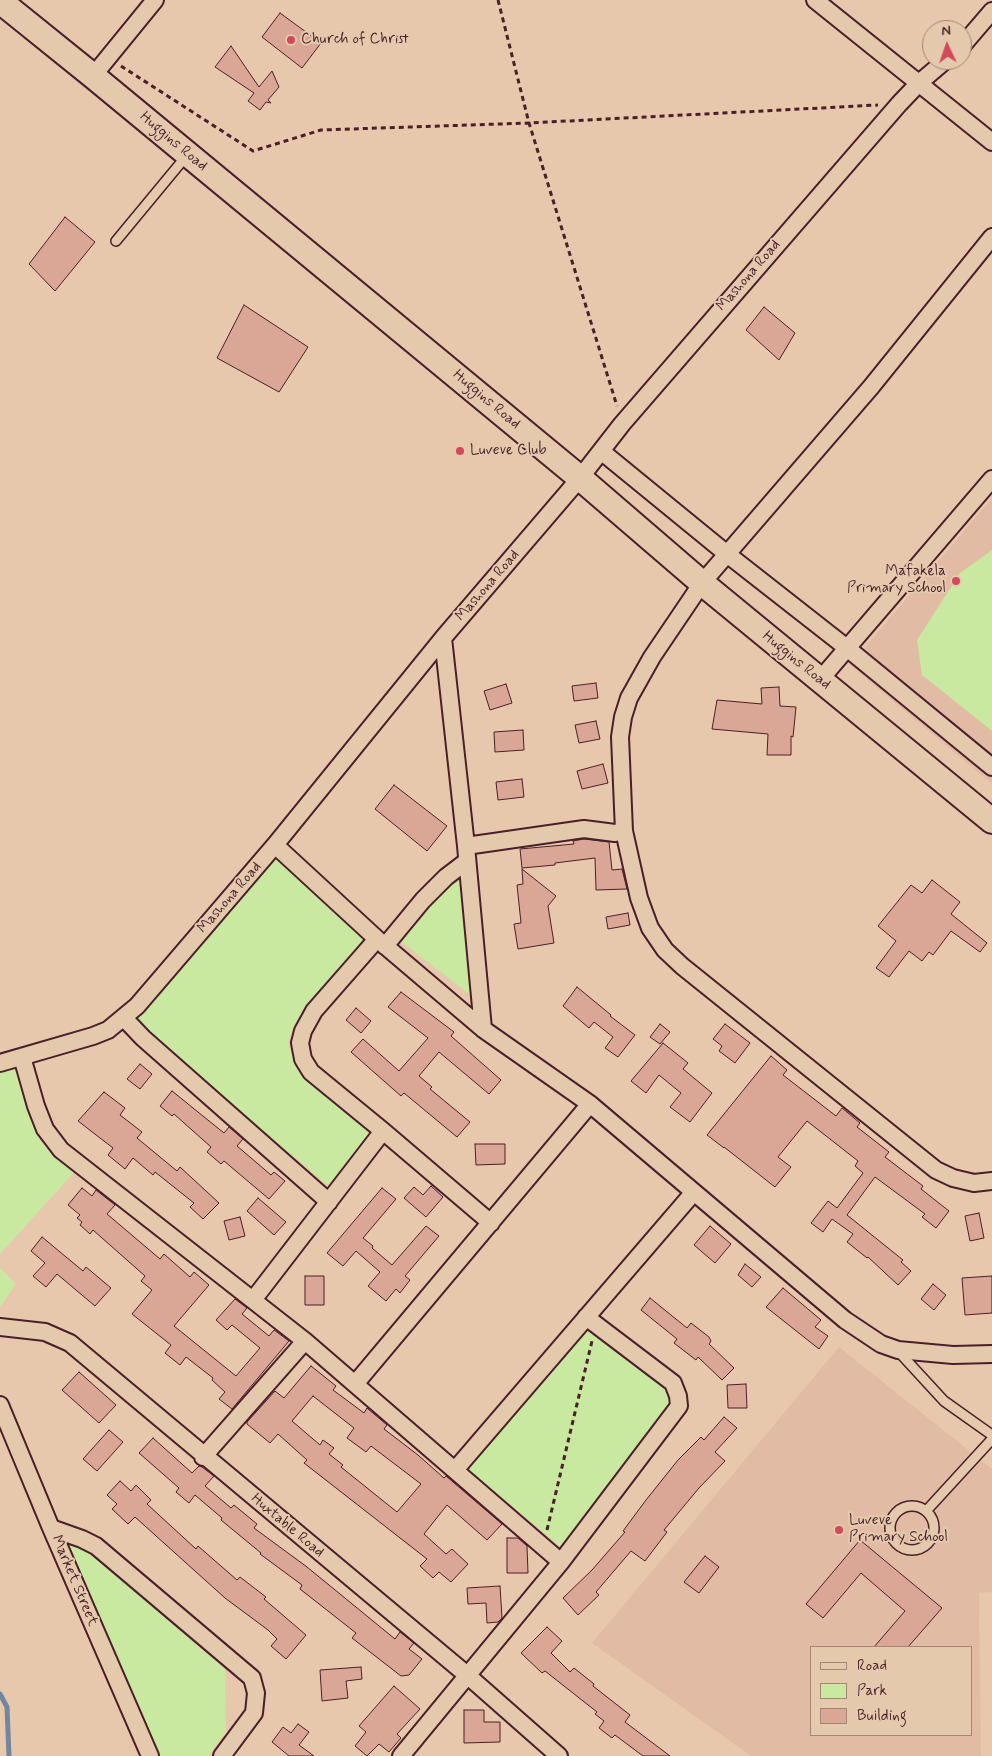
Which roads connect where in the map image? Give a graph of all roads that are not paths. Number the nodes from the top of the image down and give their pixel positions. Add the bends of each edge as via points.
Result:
1 (155, 0) edge
2 (815, 0) edge
3 (0, 1) edge
4 (992, 11) edge
5 (972, 34) edge
6 (934, 70) edge
7 (94, 76) junction
8 (919, 83) junction
9 (992, 142) edge
10 (188, 154) junction
11 (992, 237) edge
12 (116, 241) dead end
13 (601, 451) junction
14 (580, 478) junction
15 (992, 479) edge
16 (727, 554) junction
17 (702, 583) junction
18 (443, 638) junction
19 (847, 648) junction
20 (819, 681) junction
21 (992, 767) edge
22 (992, 821) edge
23 (624, 831) junction
24 (275, 845) junction
25 (466, 854) junction
26 (381, 942) junction
27 (124, 1018) junction
28 (483, 1030) junction
29 (22, 1057) junction
30 (0, 1063) edge
31 (590, 1104) junction
32 (383, 1131) junction
33 (992, 1181) edge
34 (694, 1192) junction
35 (329, 1202) junction
36 (491, 1223) junction
37 (252, 1300) junction
38 (591, 1321) junction
39 (0, 1328) edge
40 (305, 1341) junction
41 (898, 1350) junction
42 (992, 1354) edge
43 (355, 1384) junction
44 (0, 1405) edge
45 (992, 1437) edge
46 (204, 1457) junction
47 (455, 1470) junction
48 (927, 1510) junction
49 (51, 1528) junction
50 (561, 1562) junction
51 (467, 1675) junction
52 (150, 1756) edge
53 (222, 1756) edge
54 (401, 1756) edge
55 (559, 1756) edge

1 - 7 street
2 - 8 street
3 - 7 street, Huggins Road
4 - 5 street
6 - 8 street, Mashona Road
7 - 10 street, Huggins Road
8 - 9 street
8 - 13 street, Mashona Road
10 - 12 lane
10 - 14 street, Huggins Road
11 - 16 street via 871,387
13 - 14 street, Mashona Road
13 - 16 street
14 - 17 street, Huggins Road
14 - 18 street, Mashona Road
15 - 19 street
16 - 17 street
16 - 19 street
17 - 20 street, Huggins Road
17 - 23 street via 652,657 629,698 623,717 620,738
18 - 24 street, Mashona Road
18 - 25 street
19 - 20 street
19 - 21 street
20 - 22 street, Huggins Road
23 - 25 street via 584,829
23 - 33 street via 638,898 650,928 676,961 936,1170 953,1178
24 - 26 street
24 - 27 street, Mashona Road
25 - 26 street
25 - 28 street
26 - 28 street
26 - 32 street via 314,1011 300,1043 303,1059 311,1072
27 - 29 street, Mashona Road via 93,1036
27 - 35 street
28 - 31 street
29 - 30 street, Mashona Road
29 - 37 street via 45,1129 61,1150
31 - 34 street
31 - 36 street
32 - 35 street
32 - 36 street
34 - 38 street
34 - 41 street via 845,1320 882,1344
35 - 37 street
36 - 43 street
37 - 40 street
38 - 47 street
38 - 50 street via 673,1383 679,1406
39 - 46 street, Huxtable Road via 45,1332 70,1343
40 - 43 street
40 - 46 street
41 - 42 street via 953,1355
41 - 45 lane via 944,1401
43 - 47 street
44 - 49 street, Market Street
45 - 48 lane
46 - 51 street, Huxtable Road
47 - 50 street
48 - 48 lane via 912,1505 897,1510 889,1524 892,1540 904,1550 920,1550 933,1540 935,1524
49 - 52 street, Market Street
49 - 53 street via 96,1546 252,1678 256,1693 254,1713
50 - 51 street
51 - 54 street
51 - 55 street, Huxtable Road

